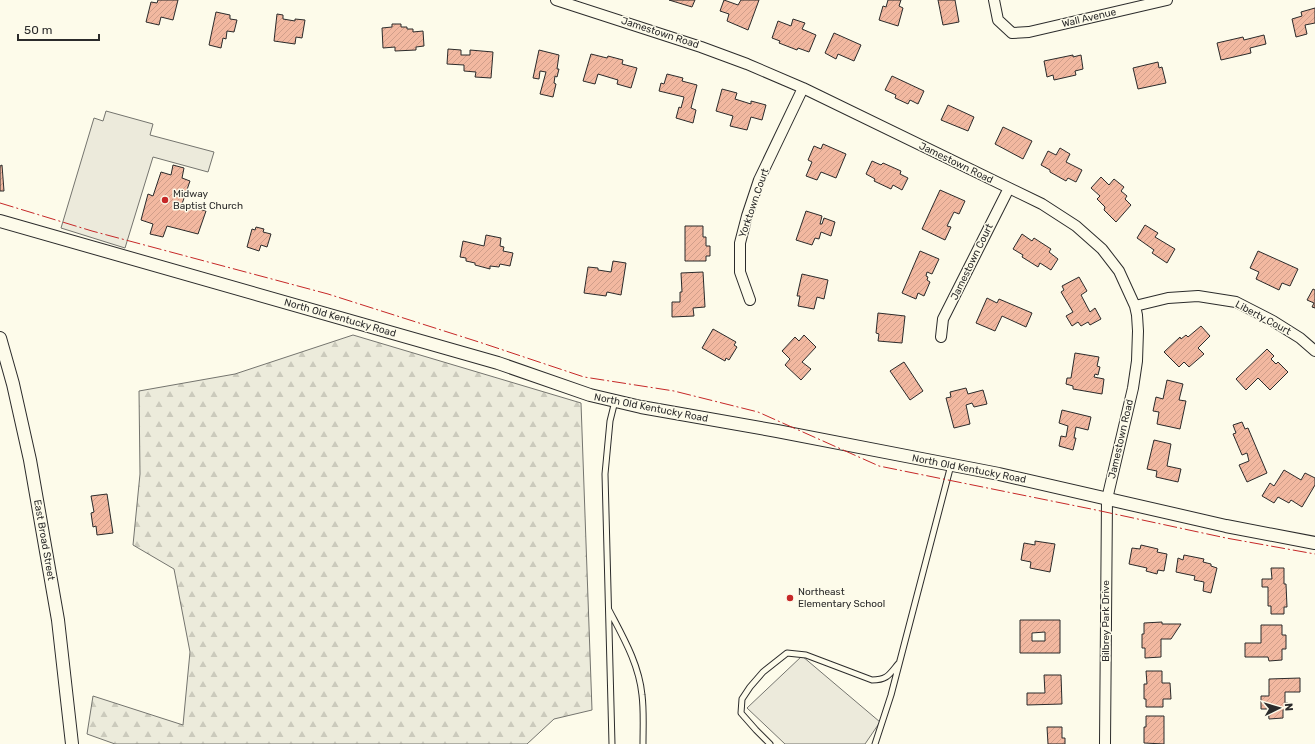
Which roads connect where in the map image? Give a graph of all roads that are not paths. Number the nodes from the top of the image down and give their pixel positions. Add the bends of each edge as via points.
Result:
1 (556, 0) edge
2 (994, 0) edge
3 (1167, 0) edge
4 (803, 88) junction
5 (1009, 188) junction
6 (0, 221) edge
7 (750, 300) dead end
8 (1136, 306) junction
9 (0, 338) edge
10 (942, 338) dead end
11 (1315, 351) edge
12 (616, 401) junction
13 (951, 465) junction
14 (1107, 498) junction
15 (1315, 543) edge
16 (609, 609) junction
17 (900, 662) junction
18 (72, 744) edge
19 (612, 744) edge
20 (643, 744) edge
21 (770, 744) edge
22 (875, 744) edge
23 (1105, 744) edge

1 - 4 street, Jamestown Road via 701,46
2 - 3 street, Wall Avenue via 998,20 1012,33 1029,32
4 - 5 street, Jamestown Road
4 - 7 street, Yorktown Court via 760,180 740,243 740,272
5 - 8 street, Jamestown Road via 1076,226 1102,249 1119,271
5 - 10 street, Jamestown Court via 943,319
6 - 12 street, North Old Kentucky Road via 498,363 590,395
8 - 11 street, Liberty Court via 1168,298 1198,296 1236,302 1273,321
8 - 14 street, Jamestown Road via 1137,361 1133,388
9 - 18 street, East Broad Street via 30,460 58,620
12 - 13 street, North Old Kentucky Road via 640,408 778,431
12 - 16 lane via 610,421 605,474
13 - 14 street, North Old Kentucky Road
13 - 17 lane
14 - 15 street, North Old Kentucky Road via 1226,526
14 - 23 street, Bilbrey Park Drive
16 - 19 lane
16 - 20 lane via 633,659 640,681
17 - 21 lane via 881,680 872,680 806,655 787,654 763,672 742,699 741,713
17 - 22 lane

